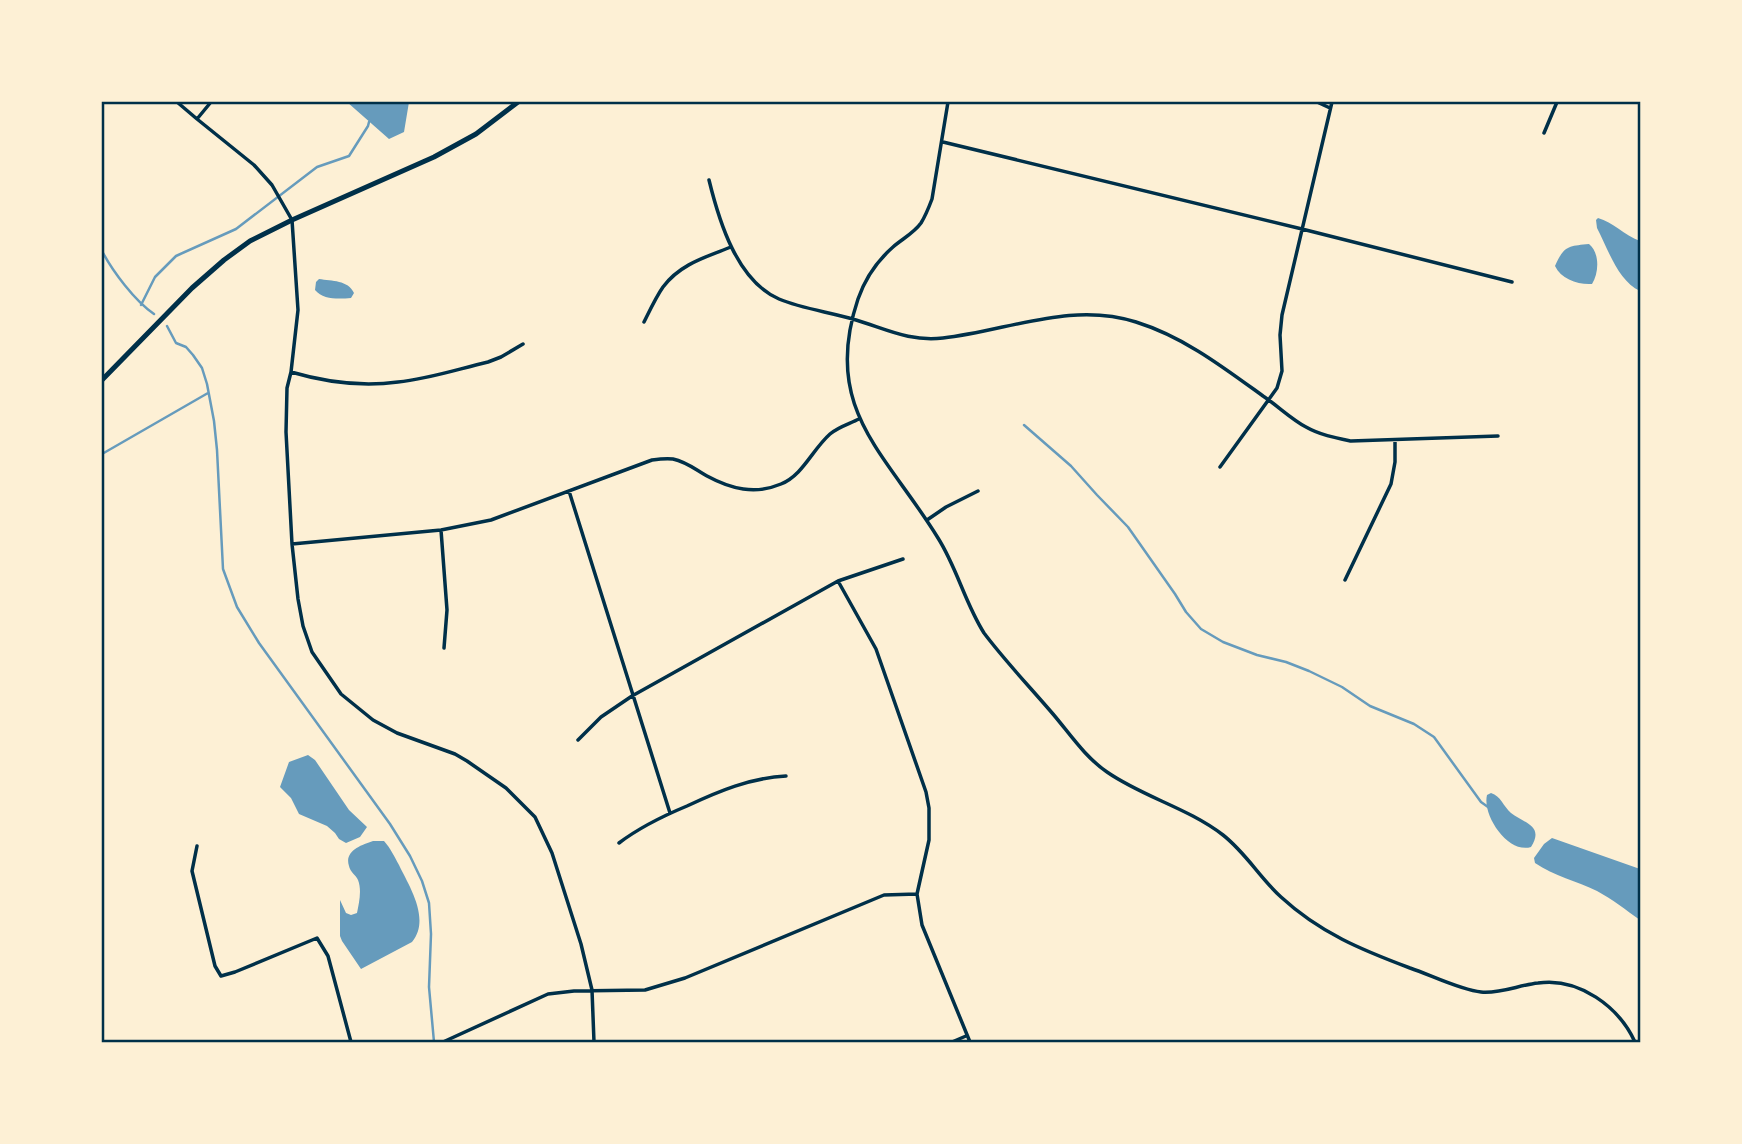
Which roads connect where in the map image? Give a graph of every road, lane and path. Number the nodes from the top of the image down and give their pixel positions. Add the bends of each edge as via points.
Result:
1 (177, 102) edge
2 (211, 102) edge
3 (518, 102) edge
4 (948, 102) edge
5 (1317, 102) edge
6 (1332, 102) edge
7 (1557, 102) edge
8 (1330, 108) junction
9 (197, 120) junction
10 (1544, 133) dead end
11 (942, 142) junction
12 (709, 180) dead end
13 (292, 220) junction
14 (1302, 229) junction
15 (731, 247) junction
16 (1512, 282) dead end
17 (853, 319) junction
18 (644, 322) dead end
19 (523, 344) dead end
20 (291, 372) junction
21 (102, 380) edge
22 (1269, 400) junction
23 (859, 419) junction
24 (1499, 436) dead end
25 (1395, 440) junction
26 (1220, 467) dead end
27 (569, 491) junction
28 (978, 491) dead end
29 (927, 520) junction
30 (441, 530) junction
31 (292, 544) junction
32 (903, 559) dead end
33 (838, 580) junction
34 (1345, 580) dead end
35 (444, 648) dead end
36 (632, 695) junction
37 (578, 740) dead end
38 (786, 776) dead end
39 (670, 813) junction
40 (619, 843) dead end
41 (197, 846) dead end
42 (917, 894) junction
43 (592, 990) junction
44 (967, 1036) junction
45 (351, 1042) edge
46 (443, 1042) edge
47 (594, 1042) edge
48 (952, 1042) edge
49 (970, 1042) edge
50 (1636, 1042) edge

1 - 9 street
2 - 9 street
3 - 13 main road via 476,134 434,157
4 - 11 street
5 - 8 street
6 - 8 street
7 - 10 street
8 - 14 street
9 - 13 street via 254,165 272,184
11 - 14 street
11 - 17 street via 926,214 874,267
12 - 15 street
13 - 20 street via 299,310
13 - 21 main road via 224,260
14 - 16 street
14 - 22 street via 1282,315 1282,371
15 - 17 street via 762,290 778,299
15 - 18 street via 690,263 673,276
17 - 22 street via 925,339 1081,315 1133,321 1177,338
17 - 23 street via 846,353
19 - 20 street via 488,362 399,382 334,382
20 - 31 street via 286,432
22 - 25 street via 1319,433 1351,441
22 - 26 street
23 - 27 street via 830,434 795,475 771,488 737,489 682,461 662,458
23 - 29 street
24 - 25 street
25 - 34 street via 1391,484
27 - 30 street via 491,520
27 - 36 street
28 - 29 street
29 - 50 street via 984,633 1107,772 1222,834 1283,899 1348,943 1479,992 1546,982 1568,985 1607,1005
30 - 31 street
30 - 35 street via 447,610
31 - 43 street via 307,639 341,694 384,727 467,761 506,788 535,817 574,919
32 - 33 street
33 - 36 street
33 - 42 street via 876,649 926,792 929,840
36 - 37 street
36 - 39 street
38 - 39 street via 729,787
39 - 40 street
41 - 45 street via 192,871 221,976 317,938 328,956
42 - 43 street via 884,895 685,978 645,990
42 - 44 street via 922,925
43 - 46 street via 548,994
43 - 47 street
44 - 48 street
44 - 49 street

